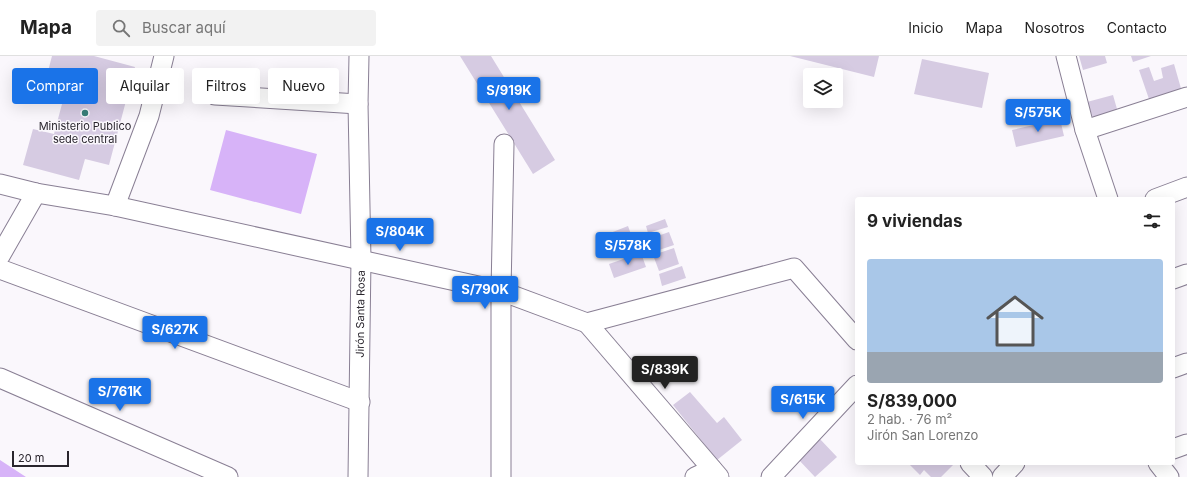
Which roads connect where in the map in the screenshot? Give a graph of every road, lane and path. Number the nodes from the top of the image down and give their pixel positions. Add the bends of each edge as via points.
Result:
1 (164, 56) edge
2 (360, 56) edge
3 (1066, 56) edge
4 (1187, 97) edge
5 (260, 98) edge
6 (358, 104) junction
7 (1085, 130) junction
8 (504, 144) dead end
9 (0, 184) edge
10 (1187, 187) edge
11 (36, 192) junction
12 (1107, 197) edge
13 (1160, 197) edge
14 (114, 206) junction
15 (0, 256) edge
16 (361, 259) junction
17 (0, 269) edge
18 (1187, 274) edge
19 (1175, 278) edge
20 (501, 291) junction
21 (587, 323) junction
22 (855, 338) edge
23 (1187, 363) edge
24 (1175, 367) edge
25 (0, 378) edge
26 (855, 387) edge
27 (360, 402) junction
28 (1187, 444) edge
29 (1175, 448) edge
30 (972, 465) edge
31 (1013, 465) edge
32 (1160, 465) edge
33 (716, 473) edge
34 (228, 477) edge
35 (358, 477) edge
36 (501, 477) edge
37 (695, 477) edge
38 (771, 477) edge
39 (983, 477) edge
40 (1002, 477) edge
41 (1169, 477) edge

1 - 14 street via 149,116
2 - 6 street, Jirón Santa Rosa
3 - 7 street
4 - 7 street
5 - 6 street
6 - 16 street, Jirón Santa Rosa
7 - 12 street
8 - 20 street
9 - 11 street
10 - 13 street
11 - 14 street
11 - 15 street
14 - 16 street
16 - 20 street
16 - 27 street, Jirón Santa Rosa
17 - 27 street
18 - 19 street
20 - 21 street
20 - 36 street
21 - 22 street via 794,268
21 - 33 street
23 - 24 street
25 - 34 street
26 - 38 street
27 - 35 street, Jirón Santa Rosa
28 - 29 street
30 - 39 street
31 - 40 street
32 - 41 street
33 - 37 street

